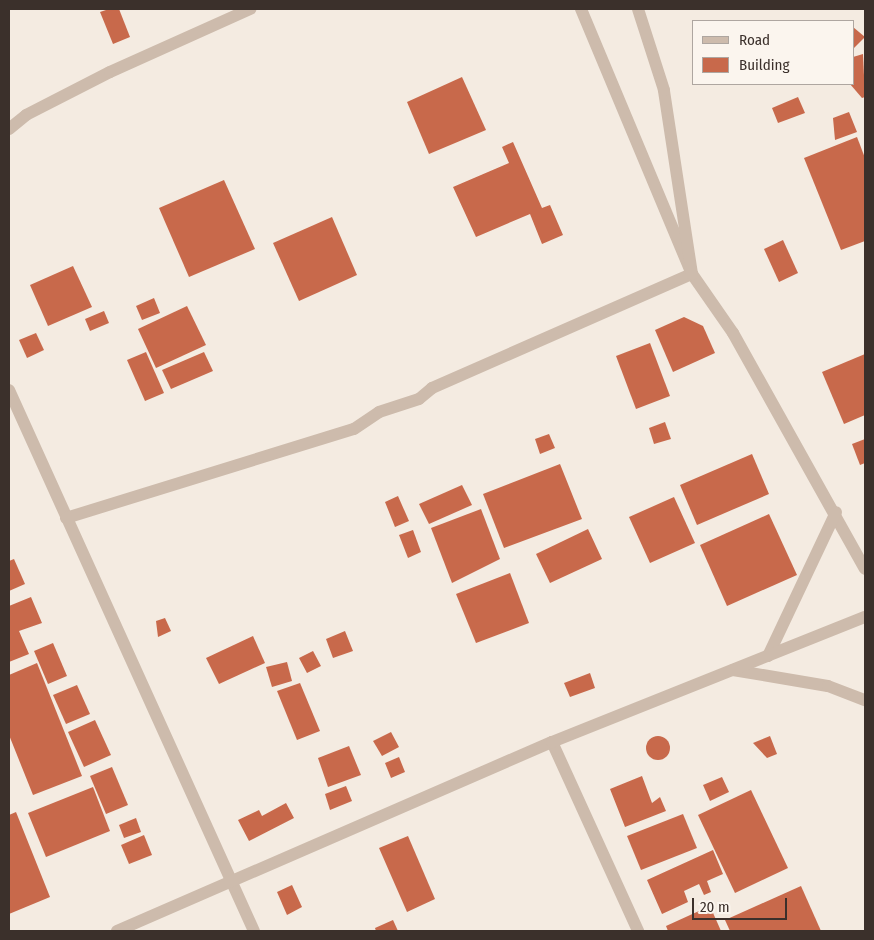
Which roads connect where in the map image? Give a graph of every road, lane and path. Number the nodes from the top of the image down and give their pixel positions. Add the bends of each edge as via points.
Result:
1 (250, 9) edge
2 (580, 9) edge
3 (638, 9) edge
4 (9, 130) edge
5 (692, 274) junction
6 (9, 390) edge
7 (836, 512) junction
8 (66, 518) junction
9 (865, 569) edge
10 (865, 617) edge
11 (768, 656) junction
12 (733, 670) junction
13 (865, 700) edge
14 (552, 742) junction
15 (232, 882) junction
16 (117, 931) edge
17 (254, 931) edge
18 (638, 931) edge

1 - 4 street via 110,72 26,115
2 - 5 street
3 - 5 street via 664,90
5 - 7 street via 733,334
5 - 8 street via 432,388 419,399 379,412 354,429
6 - 8 street
7 - 9 street
7 - 11 street
8 - 15 street
10 - 11 street
11 - 12 street
12 - 13 street via 828,686
12 - 14 street
14 - 15 street
14 - 18 street
15 - 16 street
15 - 17 street

